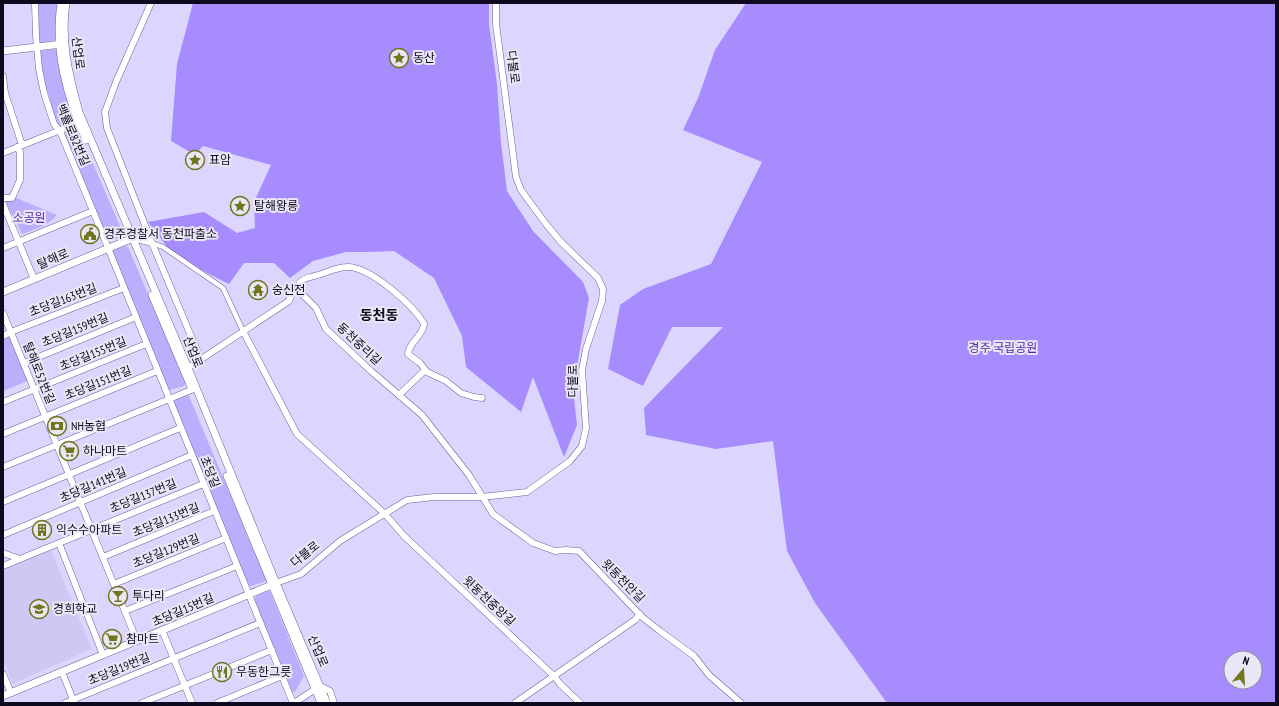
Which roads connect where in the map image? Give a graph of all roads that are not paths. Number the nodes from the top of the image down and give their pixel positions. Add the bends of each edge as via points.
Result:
1 (35, 3) edge
2 (60, 3) edge
3 (66, 3) edge
4 (151, 3) edge
5 (496, 3) edge
6 (62, 44) junction
7 (37, 47) junction
8 (3, 51) edge
9 (3, 76) edge
10 (78, 123) junction
11 (60, 131) junction
12 (19, 146) junction
13 (3, 153) edge
14 (3, 198) edge
15 (3, 204) edge
16 (93, 211) junction
17 (5, 215) edge
18 (131, 238) junction
19 (18, 242) junction
20 (152, 243) junction
21 (3, 248) edge
22 (108, 248) junction
23 (34, 278) junction
24 (124, 288) junction
25 (298, 290) junction
26 (3, 292) edge
27 (3, 313) edge
28 (136, 317) junction
29 (243, 331) junction
30 (11, 332) junction
31 (3, 336) edge
32 (146, 344) junction
33 (201, 360) junction
34 (24, 363) junction
35 (188, 368) junction
36 (425, 370) junction
37 (157, 371) junction
38 (194, 389) junction
39 (34, 390) junction
40 (399, 395) junction
41 (482, 398) dead end
42 (169, 400) junction
43 (3, 402) edge
44 (46, 417) junction
45 (180, 428) junction
46 (3, 434) edge
47 (57, 445) junction
48 (192, 455) junction
49 (3, 466) edge
50 (69, 474) junction
51 (203, 484) junction
52 (482, 497) junction
53 (3, 502) edge
54 (80, 503) junction
55 (214, 511) junction
56 (385, 514) junction
57 (91, 529) junction
58 (3, 535) edge
59 (226, 538) junction
60 (59, 543) junction
61 (3, 553) edge
62 (103, 557) junction
63 (20, 559) junction
64 (3, 566) edge
65 (237, 566) junction
66 (114, 584) junction
67 (274, 584) junction
68 (250, 594) junction
69 (125, 611) junction
70 (640, 614) junction
71 (260, 623) junction
72 (162, 630) junction
73 (137, 641) junction
74 (272, 650) junction
75 (103, 655) junction
76 (173, 658) junction
77 (62, 672) junction
78 (3, 674) edge
79 (282, 676) junction
80 (554, 676) junction
81 (185, 686) junction
82 (318, 687) junction
83 (11, 693) junction
84 (3, 696) edge
85 (74, 701) edge
86 (65, 703) edge
87 (142, 703) edge
88 (192, 703) edge
89 (217, 703) edge
90 (293, 703) edge
91 (321, 703) edge
92 (327, 703) edge
93 (334, 703) edge
94 (515, 703) edge
95 (580, 703) edge
96 (741, 703) edge

1 - 7 street, 백률로82번길
2 - 6 street, 산업로 via 58,21
3 - 6 street, 산업로
4 - 20 street via 105,112 107,128
5 - 52 street, 다불로 via 496,24 516,177 521,190 546,224 598,278 603,289 602,301 586,349 582,370 586,428 582,446 570,461 527,492
6 - 7 street
6 - 10 street, 산업로 via 65,85
6 - 18 street, 산업로 via 78,112
7 - 8 street
7 - 11 street, 백률로82번길 via 44,94 54,124
9 - 12 street
10 - 11 street
10 - 18 street, 산업로
11 - 12 street
11 - 16 street, 백률로82번길
12 - 13 street
12 - 14 street via 20,180 12,198
15 - 17 street
16 - 19 street
16 - 22 street, 백률로82번길
17 - 19 street
18 - 20 street
18 - 22 street, 탈해로
18 - 35 street, 산업로
18 - 38 street, 산업로
19 - 21 street
19 - 23 street
20 - 29 street via 163,247 223,288
20 - 33 street
22 - 23 street, 탈해로
22 - 24 street, 초당길
23 - 26 street, 탈해로
24 - 28 street, 초당길
24 - 30 street, 초당길163번길
25 - 29 street via 292,292 288,302
25 - 36 street via 302,280 345,267 356,268 376,277 422,320 423,331 407,352
25 - 40 street, 동천중리길 via 316,308 326,329
27 - 30 street, 탈해로52번길
28 - 32 street, 초당길
28 - 34 street, 초당길159번길
29 - 33 street
29 - 56 street, 윗동천중앙길 via 297,434
30 - 31 street, 초당길163번길
30 - 34 street, 탈해로52번길
32 - 37 street, 초당길
32 - 39 street, 초당길155번길
33 - 35 street
34 - 39 street, 탈해로52번길
35 - 38 street, 산업로
36 - 40 street
36 - 41 street via 446,381 460,393
37 - 42 street, 초당길
37 - 44 street, 초당길151번길
38 - 42 street
38 - 67 street, 산업로
39 - 43 street, 초당길155번길
39 - 44 street, 탈해로52번길
40 - 52 street, 동천중리길 via 422,415 469,475
42 - 45 street, 초당길
42 - 47 street
44 - 46 street, 초당길151번길
44 - 47 street, 탈해로52번길
45 - 48 street, 초당길
45 - 50 street
47 - 49 street
47 - 50 street, 탈해로52번길
48 - 51 street, 초당길
48 - 54 street, 초당길141번길
50 - 53 street
50 - 54 street, 탈해로52번길
51 - 55 street, 초당길
51 - 57 street, 초당길137번길
52 - 56 street, 다불로 via 407,500
52 - 70 street, 윗동천안길 via 493,514 532,543 555,551 579,551
54 - 57 street, 탈해로52번길
54 - 58 street, 초당길141번길
55 - 59 street, 초당길
55 - 62 street, 초당길133번길
56 - 67 street, 다불로 via 340,541 300,574
56 - 80 street, 윗동천중앙길 via 404,536
57 - 60 street, 초당길137번길
57 - 62 street, 탈해로52번길
59 - 65 street, 초당길
59 - 66 street, 초당길129번길
60 - 63 street, 초당길137번길
60 - 75 street
61 - 63 street
62 - 66 street, 탈해로52번길
63 - 64 street, 초당길137번길
65 - 68 street, 초당길
65 - 69 street
66 - 69 street, 탈해로52번길
67 - 68 street, 초당길15번길
67 - 82 street, 산업로
68 - 71 street, 초당길
68 - 72 street, 초당길15번길
69 - 73 street, 탈해로52번길
70 - 80 street
70 - 96 street, 윗동천안길 via 694,656 709,675
71 - 74 street, 초당길
71 - 76 street, 초당길19번길
72 - 73 street, 초당길15번길
72 - 76 street
73 - 75 street, 초당길15번길
74 - 79 street, 초당길
74 - 81 street
75 - 77 street, 초당길15번길
76 - 81 street
76 - 85 street, 초당길19번길
77 - 83 street, 초당길15번길
77 - 85 street
78 - 83 street
79 - 89 street
79 - 90 street, 초당길
80 - 94 street
80 - 95 street, 윗동천중앙길
81 - 87 street
81 - 88 street
82 - 90 street
82 - 91 street, 산업로
82 - 92 street, 산업로
82 - 93 street via 330,692
83 - 84 street, 초당길15번길
85 - 86 street, 초당길19번길

